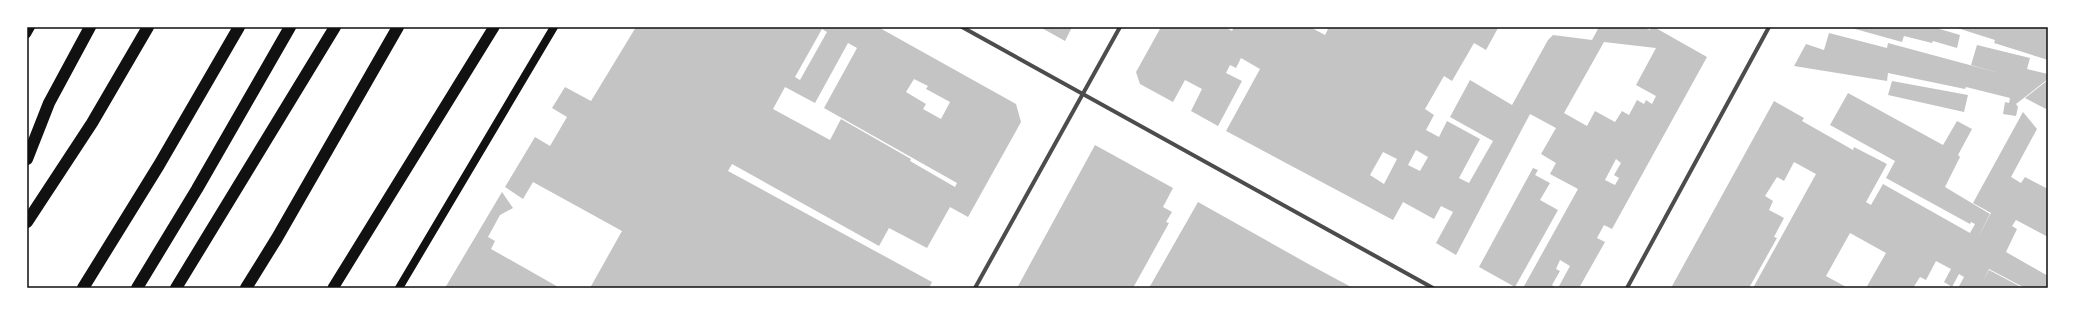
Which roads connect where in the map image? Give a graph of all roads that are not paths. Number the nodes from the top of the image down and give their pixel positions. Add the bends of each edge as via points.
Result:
1 (31, 27) edge
2 (90, 27) edge
3 (148, 27) edge
4 (239, 27) edge
5 (290, 27) edge
6 (335, 27) edge
7 (398, 27) edge
8 (494, 27) edge
9 (554, 27) edge
10 (962, 27) edge
11 (1120, 27) edge
12 (1769, 27) edge
13 (27, 34) edge
14 (1082, 94) junction
15 (27, 159) edge
16 (27, 222) edge
17 (83, 288) edge
18 (137, 288) edge
19 (176, 288) edge
20 (246, 288) edge
21 (333, 288) edge
22 (399, 288) edge
23 (975, 288) edge
24 (1433, 288) edge
25 (1627, 288) edge

1 - 13 main road
2 - 15 highway via 49,103
3 - 16 highway via 92,123
4 - 17 highway via 159,165
5 - 18 highway
6 - 19 highway
7 - 20 highway
8 - 21 highway
9 - 22 main road
10 - 14 street
11 - 14 street
12 - 25 street
14 - 23 street
14 - 24 street

